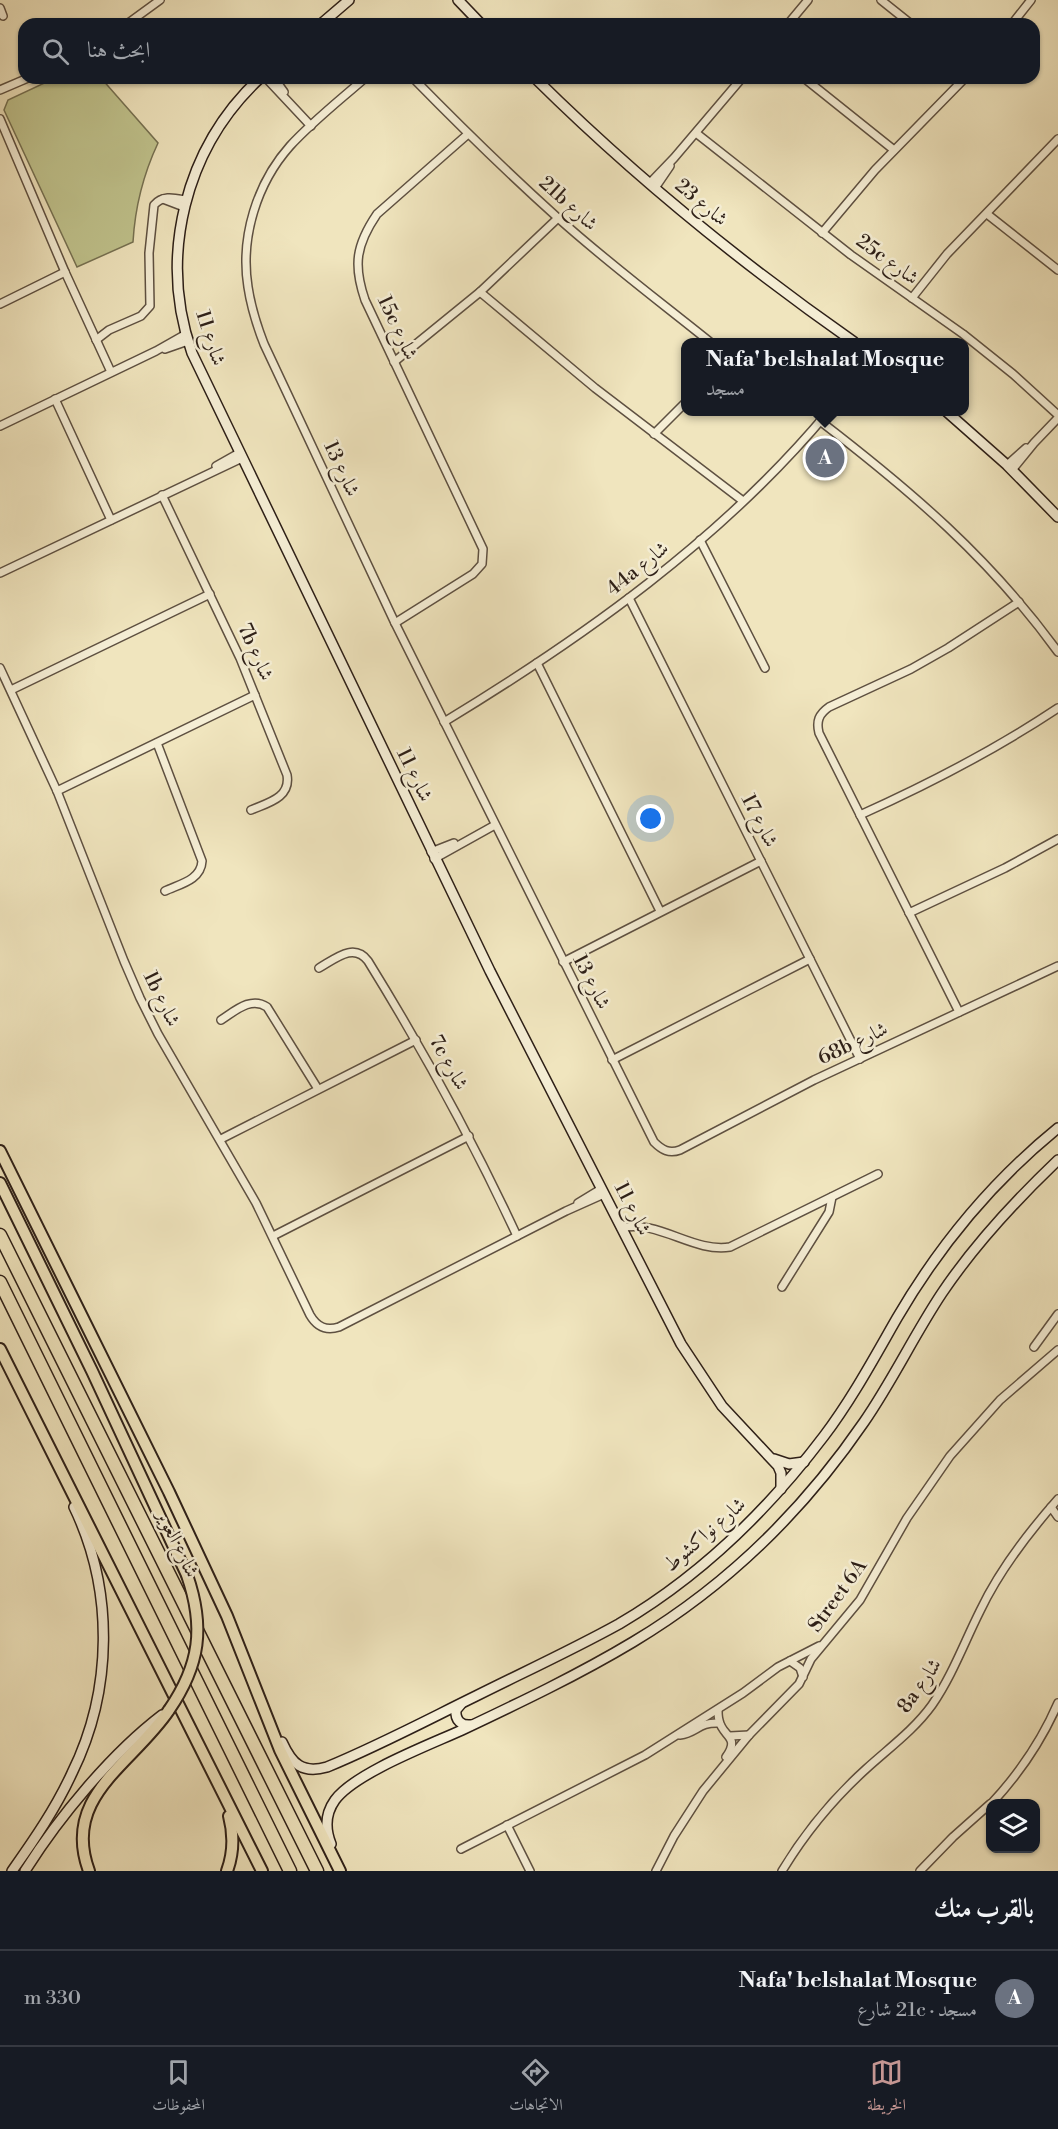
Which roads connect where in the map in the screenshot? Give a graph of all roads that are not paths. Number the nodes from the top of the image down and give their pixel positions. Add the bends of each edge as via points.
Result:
1 (160, 0) edge
2 (349, 0) edge
3 (458, 0) edge
4 (808, 0) edge
5 (881, 0) edge
6 (1031, 0) edge
7 (0, 8) edge
8 (3, 16) dead end
9 (134, 18) edge
10 (328, 18) edge
11 (475, 18) edge
12 (793, 18) edge
13 (904, 18) edge
14 (1017, 18) edge
15 (18, 82) edge
16 (254, 84) edge
17 (272, 84) edge
18 (278, 84) edge
19 (358, 84) edge
20 (419, 84) edge
21 (541, 84) edge
22 (737, 84) edge
23 (812, 84) edge
24 (959, 84) edge
25 (0, 90) edge
26 (288, 100) junction
27 (0, 119) edge
28 (311, 126) junction
29 (696, 133) junction
30 (468, 134) junction
31 (1058, 139) edge
32 (894, 150) junction
33 (652, 185) junction
34 (184, 203) junction
35 (987, 214) junction
36 (558, 218) junction
37 (822, 233) junction
38 (1058, 270) edge
39 (65, 272) junction
40 (480, 292) junction
41 (912, 298) junction
42 (0, 304) edge
43 (94, 336) junction
44 (187, 338) junction
45 (705, 338) edge
46 (849, 338) edge
47 (968, 338) edge
48 (969, 339) edge
49 (394, 362) junction
50 (111, 372) junction
51 (55, 399) junction
52 (681, 407) edge
53 (824, 416) edge
54 (953, 416) edge
55 (1058, 417) edge
56 (820, 421) junction
57 (0, 426) edge
58 (654, 434) junction
59 (240, 455) junction
60 (1010, 467) junction
61 (162, 495) junction
62 (743, 501) junction
63 (1058, 518) edge
64 (111, 520) junction
65 (700, 540) junction
66 (0, 573) edge
67 (210, 594) junction
68 (628, 598) junction
69 (1019, 602) junction
70 (395, 623) junction
71 (1058, 652) edge
72 (537, 663) junction
73 (0, 668) edge
74 (765, 668) dead end
75 (11, 690) junction
76 (255, 695) junction
77 (1058, 708) edge
78 (444, 722) junction
79 (157, 743) junction
80 (57, 791) junction
81 (251, 810) dead end
82 (860, 814) junction
83 (495, 825) junction
84 (1058, 839) edge
85 (433, 856) junction
86 (761, 861) junction
87 (165, 891) dead end
88 (660, 911) junction
89 (909, 913) junction
90 (810, 959) junction
91 (563, 962) junction
92 (1058, 966) edge
93 (319, 968) dead end
94 (959, 1012) junction
95 (221, 1020) dead end
96 (416, 1040) junction
97 (860, 1059) junction
98 (612, 1060) junction
99 (318, 1089) junction
100 (1058, 1128) edge
101 (469, 1136) junction
102 (221, 1139) junction
103 (663, 1150) joint
104 (0, 1151) edge
105 (1058, 1160) edge
106 (878, 1174) dead end
107 (0, 1183) edge
108 (603, 1192) junction
109 (832, 1197) junction
110 (621, 1228) junction
111 (0, 1235) edge
112 (273, 1236) junction
113 (518, 1236) junction
114 (0, 1282) edge
115 (782, 1287) dead end
116 (1058, 1314) edge
117 (1034, 1347) dead end
118 (0, 1349) edge
119 (1058, 1350) edge
120 (774, 1459) junction
121 (804, 1462) junction
122 (64, 1476) junction
123 (781, 1489) junction
124 (1058, 1498) edge
125 (1051, 1507) junction
126 (1058, 1517) edge
127 (828, 1639) junction
128 (790, 1661) junction
129 (803, 1677) junction
130 (463, 1702) junction
131 (1058, 1703) edge
132 (169, 1710) junction
133 (266, 1710) junction
134 (718, 1710) junction
135 (719, 1724) junction
136 (472, 1725) junction
137 (677, 1735) junction
138 (749, 1735) junction
139 (730, 1736) junction
140 (716, 1775) junction
141 (216, 1779) junction
142 (995, 1799) edge
143 (986, 1808) edge
144 (507, 1825) junction
145 (461, 1849) dead end
146 (12, 1871) edge
147 (26, 1871) edge
148 (89, 1871) edge
149 (227, 1871) edge
150 (262, 1871) edge
151 (290, 1871) edge
152 (317, 1871) edge
153 (341, 1871) edge
154 (530, 1871) edge
155 (656, 1871) edge
156 (782, 1871) edge
157 (920, 1871) edge

1 - 9 street
2 - 10 street
3 - 11 street
4 - 12 street
5 - 13 street
6 - 14 street
7 - 8 street
15 - 25 street
16 - 34 street, شارع 11 via 223,120 199,163
17 - 26 street
18 - 26 street
19 - 28 street, شارع 13
20 - 30 street, 21b شارع
21 - 33 street, شارع 23
22 - 29 street
23 - 32 street
24 - 32 street
26 - 28 street
27 - 39 street
28 - 70 street, شارع 13 via 272,171 258,198 249,227 248,286 264,344
29 - 33 street
29 - 37 street, 25c شارع
30 - 36 street, 21b شارع
30 - 49 street, 15c شارع via 377,214 361,243 360,285
31 - 35 street
32 - 37 street
33 - 46 street, شارع 23 via 760,273
34 - 43 street via 163,199 153,210 150,306 141,316
34 - 44 street, شارع 11 via 177,272
35 - 38 street
35 - 41 street via 947,254
36 - 40 street
36 - 45 street, 21b شارع
37 - 41 street, 25c شارع
39 - 42 street
39 - 43 street
40 - 49 street
40 - 58 street
41 - 47 street, 25c شارع
43 - 50 street
44 - 50 street
44 - 59 street, شارع 11
48 - 55 street, 25c شارع
49 - 70 street, 15c شارع via 480,543 483,557 482,564 468,578
50 - 51 street
51 - 57 street
51 - 64 street
52 - 58 street
53 - 56 street, 44a شارع
54 - 60 street
55 - 60 street
56 - 62 street, 44a شارع
56 - 69 street via 937,516
58 - 62 street
59 - 61 street
59 - 85 street, شارع 11
60 - 63 street
61 - 64 street
61 - 67 street, 7b شارع
62 - 65 street, 44a شارع
64 - 66 street
65 - 68 street, 44a شارع
65 - 74 street
67 - 75 street
67 - 76 street, 7b شارع
68 - 72 street, 44a شارع
68 - 86 street, شارع 17
69 - 71 street
69 - 82 street via 948,648 819,715 819,734
70 - 78 street, شارع 13
72 - 78 street, 44a شارع
72 - 88 street
73 - 75 street, 1b شارع
75 - 80 street, 1b شارع
76 - 79 street
76 - 81 street, 7b شارع via 288,781 280,797
77 - 82 street via 953,771
78 - 83 street, شارع 13
79 - 80 street
79 - 87 street via 202,861 200,873
80 - 102 street, 1b شارع via 140,998
82 - 89 street
83 - 85 street
83 - 91 street, شارع 13
84 - 89 street
85 - 108 street, شارع 11
86 - 88 street
86 - 90 street, شارع 17
88 - 91 street
89 - 94 street
90 - 97 street, شارع 17
90 - 98 street
91 - 98 street, شارع 13
92 - 94 street, 68b شارع
93 - 96 street, 7c شارع via 349,952 365,956
94 - 97 street, 68b شارع
95 - 99 street via 251,1003 262,1004 271,1012
96 - 99 street
96 - 101 street, 7c شارع
97 - 103 street, 68b شارع via 680,1150
98 - 103 street, شارع 13 via 651,1136
99 - 102 street
100 - 121 street, شارع نواكشوط via 1011,1170 950,1240 898,1317 852,1397
101 - 112 street
101 - 113 street, 7c شارع
102 - 112 street, 1b شارع
104 - 133 main road via 169,1492
105 - 136 street via 968,1256 844,1450 753,1552 715,1585 632,1643
106 - 109 street
107 - 132 main road, bridge via 92,1371 195,1598 198,1646 182,1691
108 - 110 street, شارع 11
108 - 113 street
109 - 110 street via 737,1245 723,1248 641,1226
109 - 115 street via 829,1212
110 - 120 street, شارع 11 via 707,1386 738,1425
111 - 152 highway, شارع العوير
112 - 113 street, 1b شارع via 313,1321 323,1328 339,1326
114 - 151 highway
116 - 117 street
118 - 122 main road
119 - 127 street, Street 6A via 1000,1400 950,1456 907,1518 869,1586
120 - 121 street via 789,1464
120 - 123 street via 781,1473
121 - 123 street, شارع نواكشوط
122 - 141 main road
122 - 146 street via 99,1582 102,1669 92,1719 78,1760 50,1814
123 - 130 street, شارع نواكشوط via 706,1562 621,1623
124 - 125 street, 8a شارع
125 - 126 street
125 - 156 street, 8a شارع via 995,1583 930,1707 843,1792
127 - 128 street
127 - 129 street, Street 6A via 811,1659
128 - 129 street via 800,1668
128 - 134 street
129 - 138 street, Street 6A
130 - 133 street, شارع نواكشوط via 318,1770 293,1762
130 - 136 street via 456,1710 458,1720
131 - 142 street via 1027,1760
132 - 147 street via 138,1735 84,1792
132 - 148 main road via 105,1784 87,1812 81,1833
133 - 153 main road via 289,1769
134 - 135 street
134 - 137 street
135 - 137 street via 706,1723 689,1734
135 - 139 street
136 - 153 street via 374,1771 334,1801 326,1826
137 - 144 street via 610,1774
138 - 139 street
138 - 140 street, Street 6A
139 - 140 street via 730,1752
140 - 155 street, Street 6A via 685,1818
141 - 149 main road via 233,1834
141 - 150 main road
143 - 157 street
144 - 145 street
144 - 154 street

